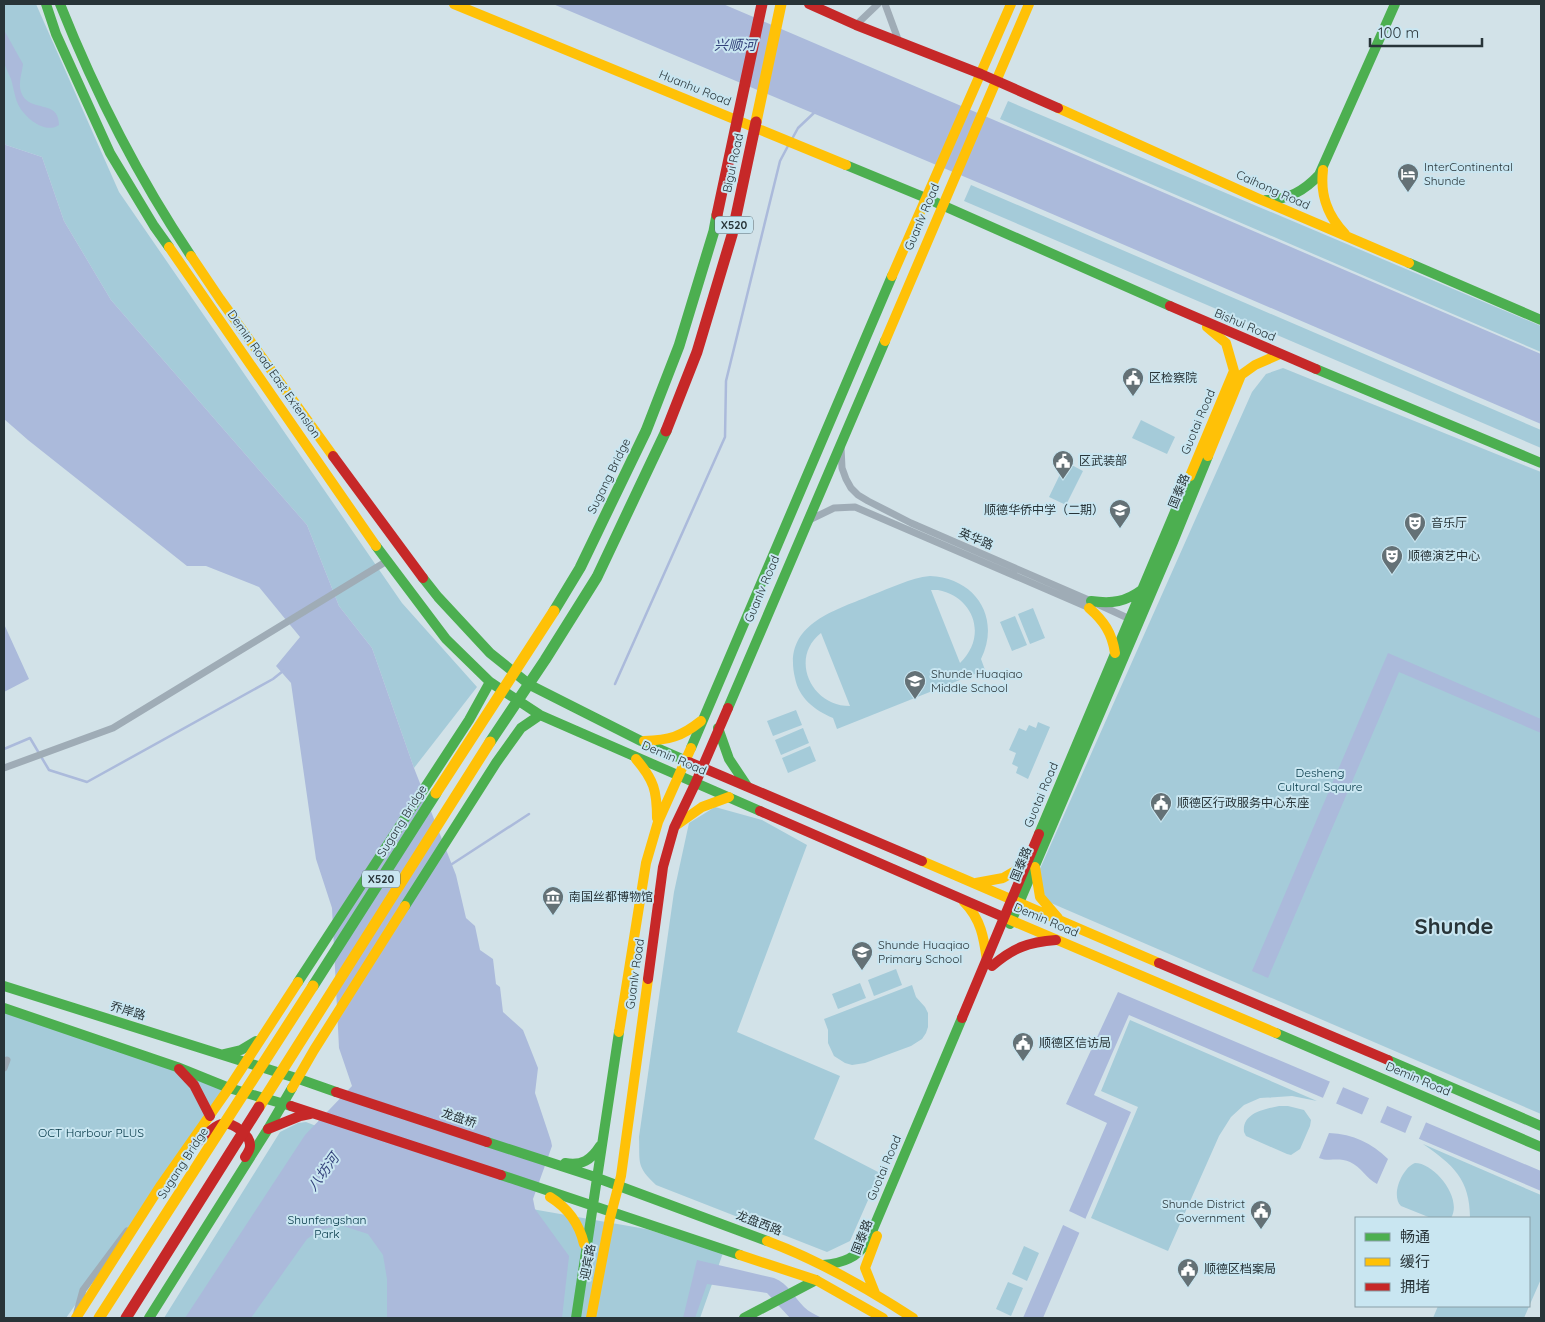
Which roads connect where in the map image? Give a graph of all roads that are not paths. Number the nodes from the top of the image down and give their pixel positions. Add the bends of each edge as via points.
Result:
1 (46, 4) edge
2 (60, 4) edge
3 (454, 4) edge
4 (762, 4) edge
5 (781, 4) edge
6 (809, 4) edge
7 (878, 4) edge
8 (885, 4) edge
9 (1011, 4) edge
10 (1029, 4) edge
11 (1395, 4) edge
12 (856, 25) junction
13 (899, 42) junction
14 (981, 74) junction
15 (995, 81) junction
16 (1324, 167) junction
17 (926, 198) junction
18 (1257, 198) junction
19 (941, 206) junction
20 (1354, 241) junction
21 (1197, 319) junction
22 (1541, 320) edge
23 (1280, 354) junction
24 (646, 431) joint
25 (840, 442) junction
26 (1541, 463) edge
27 (806, 522) junction
28 (387, 561) junction
29 (1144, 588) junction
30 (1090, 604) junction
31 (1133, 624) junction
32 (1115, 653) junction
33 (490, 682) junction
34 (540, 715) junction
35 (702, 721) junction
36 (718, 728) junction
37 (641, 741) junction
38 (634, 756) junction
39 (686, 760) junction
40 (702, 767) junction
41 (4, 768) edge
42 (680, 775) junction
43 (696, 782) junction
44 (748, 787) junction
45 (729, 797) junction
46 (658, 822) junction
47 (674, 828) junction
48 (1031, 865) junction
49 (972, 884) junction
50 (960, 898) junction
51 (1016, 902) junction
52 (1009, 919) junction
53 (1062, 922) junction
54 (1059, 940) junction
55 (989, 964) junction
56 (4, 986) edge
57 (4, 1008) edge
58 (264, 1034) junction
59 (218, 1054) junction
60 (7, 1060) dead end
61 (245, 1062) junction
62 (177, 1067) junction
63 (4, 1068) edge
64 (299, 1079) junction
65 (229, 1088) junction
66 (283, 1105) junction
67 (313, 1113) junction
68 (210, 1116) junction
69 (1541, 1126) edge
70 (268, 1129) junction
71 (603, 1143) junction
72 (1541, 1147) edge
73 (540, 1159) junction
74 (179, 1160) junction
75 (592, 1176) junction
76 (518, 1181) junction
77 (619, 1186) junction
78 (230, 1190) junction
79 (593, 1206) junction
80 (612, 1211) junction
81 (586, 1252) junction
82 (823, 1265) junction
83 (816, 1280) junction
84 (875, 1293) junction
85 (76, 1318) edge
86 (99, 1318) edge
87 (126, 1318) edge
88 (150, 1318) edge
89 (576, 1318) edge
90 (591, 1318) edge
91 (744, 1318) edge
92 (883, 1318) edge
93 (913, 1318) edge

1 - 28 main road, Demin Road East Extension via 56,34 110,153 154,226
2 - 37 main road, Demin Road East Extension via 83,62 141,176 175,232 370,508 438,597 490,653 530,685
3 - 17 main road, Huanhu Road
4 - 24 main road, Bigui Road / X520, bridge via 714,231 679,346
5 - 87 main road, Bigui Road / X520, bridge via 732,236 697,352 663,439 596,577
6 - 12 main road
7 - 12 street
8 - 13 street
9 - 14 main road, Guanlv Road
10 - 15 main road, Guanlv Road
11 - 16 main road
12 - 13 main road
13 - 14 main road
14 - 15 main road, Caihong Road
14 - 17 main road, Guanlv Road
15 - 18 main road, Caihong Road
15 - 19 main road, Guanlv Road
16 - 18 main road via 1312,183 1296,194 1277,200
16 - 20 main road via 1322,188 1327,209 1338,227
17 - 19 main road, Bishui Road
17 - 35 main road, Guanlv Road
18 - 20 main road, Caihong Road
19 - 21 main road, Bishui Road
19 - 25 main road, Guanlv Road
20 - 22 main road, Caihong Road
21 - 23 main road, Bishui Road
21 - 29 main road, Guotai Road via 1226,342 1234,371
23 - 26 main road, Bishui Road
23 - 31 main road, 国泰路 via 1241,375
24 - 86 main road, Sugang Bridge / X520, bridge via 580,568 551,616
25 - 27 main road, Guanlv Road
25 - 30 street, 英华路 via 842,468 858,495 911,523
27 - 30 street, 英华路 via 834,508 855,507
27 - 36 main road, Guanlv Road
28 - 33 main road, Demin Road East Extension via 446,639
28 - 41 street via 113,728
29 - 30 main road via 1125,601
29 - 31 main road, Guotai Road
30 - 31 street, 英华路
30 - 32 main road via 1110,630
31 - 32 main road, Guotai Road
31 - 48 main road, 国泰路
32 - 48 main road, Guotai Road
33 - 34 main road, Demin Road East Extension
33 - 58 main road via 460,735
34 - 38 main road, Demin Road
34 - 64 main road via 521,728 496,763 314,1050
35 - 37 main road via 672,740
35 - 39 main road, Guanlv Road
36 - 40 main road, Guanlv Road
36 - 44 main road via 731,765
37 - 39 main road, Demin Road East Extension
38 - 42 main road, Demin Road
38 - 46 main road via 651,776 657,793
39 - 40 main road, Demin Road East Extension
39 - 42 main road, Guanlv Road
40 - 43 main road, Guanlv Road
40 - 44 main road, Demin Road East Extension
42 - 43 main road, Demin Road
42 - 46 main road, Guanlv Road
43 - 45 main road, Demin Road
43 - 47 main road, Guanlv Road
44 - 49 main road, Demin Road East Extension
45 - 47 main road via 693,811
45 - 50 main road, Demin Road
46 - 71 main road, Guanlv Road via 646,863
47 - 77 main road, Guanlv Road via 663,867
48 - 49 main road via 1004,880
48 - 51 main road, 国泰路
48 - 53 main road via 1040,897
49 - 51 main road, Demin Road East Extension
50 - 52 main road, Demin Road
50 - 55 main road via 980,921
51 - 52 main road, Guotai Road
51 - 53 main road, Demin Road East Extension
52 - 54 main road, Demin Road
52 - 55 main road, Guotai Road
53 - 69 main road, Demin Road East Extension
54 - 55 main road via 1032,942
54 - 72 main road, Demin Road
55 - 82 main road, Guotai Road via 868,1241 852,1259
55 - 84 main road, 国泰路 via 864,1268
56 - 59 main road, 乔岸路
57 - 62 main road
58 - 59 main road via 238,1053
58 - 61 main road
59 - 61 main road, 乔岸路
60 - 63 street
61 - 64 main road, 乔岸路
61 - 65 main road
62 - 65 main road
62 - 68 main road via 194,1085
64 - 66 main road
64 - 73 main road, 龙盘桥
65 - 66 main road
65 - 68 main road
66 - 67 main road
66 - 70 main road
67 - 70 main road
67 - 76 main road
68 - 74 main road
70 - 78 main road
71 - 73 main road via 592,1159 577,1165
71 - 75 main road, Guanlv Road
73 - 75 main road, 龙盘桥
74 - 78 main road via 220,1124 240,1129 249,1139 250,1147
74 - 85 main road
75 - 77 main road, 龙盘西路
75 - 79 main road, Guanlv Road
76 - 79 main road
76 - 81 main road via 561,1203 581,1230
77 - 80 main road, Guanlv Road
77 - 82 main road, 龙盘西路 via 792,1250
78 - 88 main road
79 - 80 main road
79 - 81 main road, Guanlv Road
80 - 83 main road
80 - 90 main road, 迎宾路
81 - 89 main road, Guanlv Road
82 - 84 main road, 龙盘西路
83 - 91 main road
83 - 92 main road
84 - 93 main road, 龙盘西路

